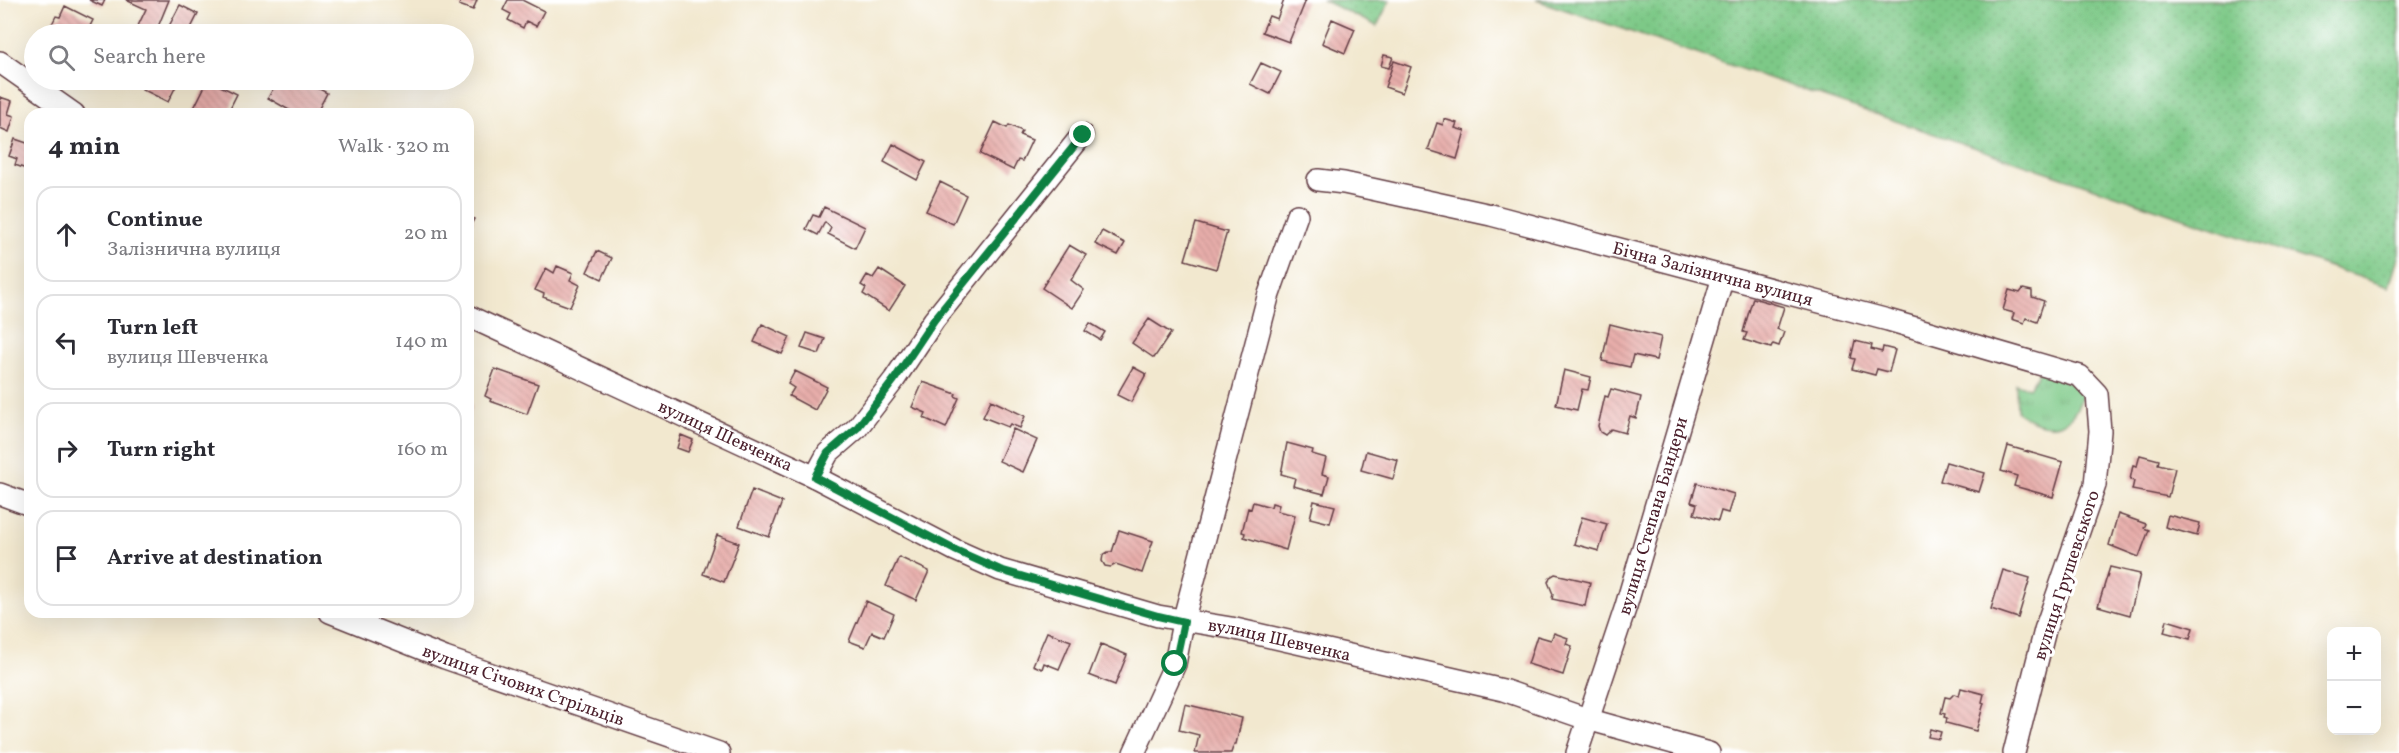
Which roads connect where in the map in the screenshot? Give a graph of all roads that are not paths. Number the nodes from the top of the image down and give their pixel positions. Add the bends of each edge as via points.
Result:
1 (0, 63) edge
2 (24, 80) edge
3 (39, 90) edge
4 (65, 108) edge
5 (1083, 135) dead end
6 (1318, 180) dead end
7 (1297, 215) dead end
8 (1724, 277) junction
9 (474, 319) edge
10 (2097, 394) joint
11 (815, 477) junction
12 (0, 494) edge
13 (24, 503) edge
14 (345, 618) edge
15 (1184, 622) junction
16 (1587, 719) junction
17 (719, 753) edge
18 (1134, 753) edge
19 (1577, 753) edge
20 (1709, 753) edge
21 (2014, 753) edge

1 - 2 street
3 - 4 street
5 - 11 street via 934,320 857,428 828,453
6 - 8 street, Бічна Залізнична вулиця via 1491,215
7 - 15 street via 1268,297
8 - 10 street, Бічна Залізнична вулиця via 2080,376
8 - 16 street, вулиця Степана Бандери via 1626,606
9 - 11 street, вулиця Шевченка
10 - 21 street, вулиця Грушевського via 2100,431 2095,485 2045,630
11 - 15 street, вулиця Шевченка via 1000,570
12 - 13 street
14 - 17 street, вулиця Січових Стрільців via 445,658
15 - 16 street, вулиця Шевченка via 1230,628 1503,690
15 - 18 street via 1175,664
16 - 19 street, вулиця Степана Бандери
16 - 20 street, вулиця Шевченка

